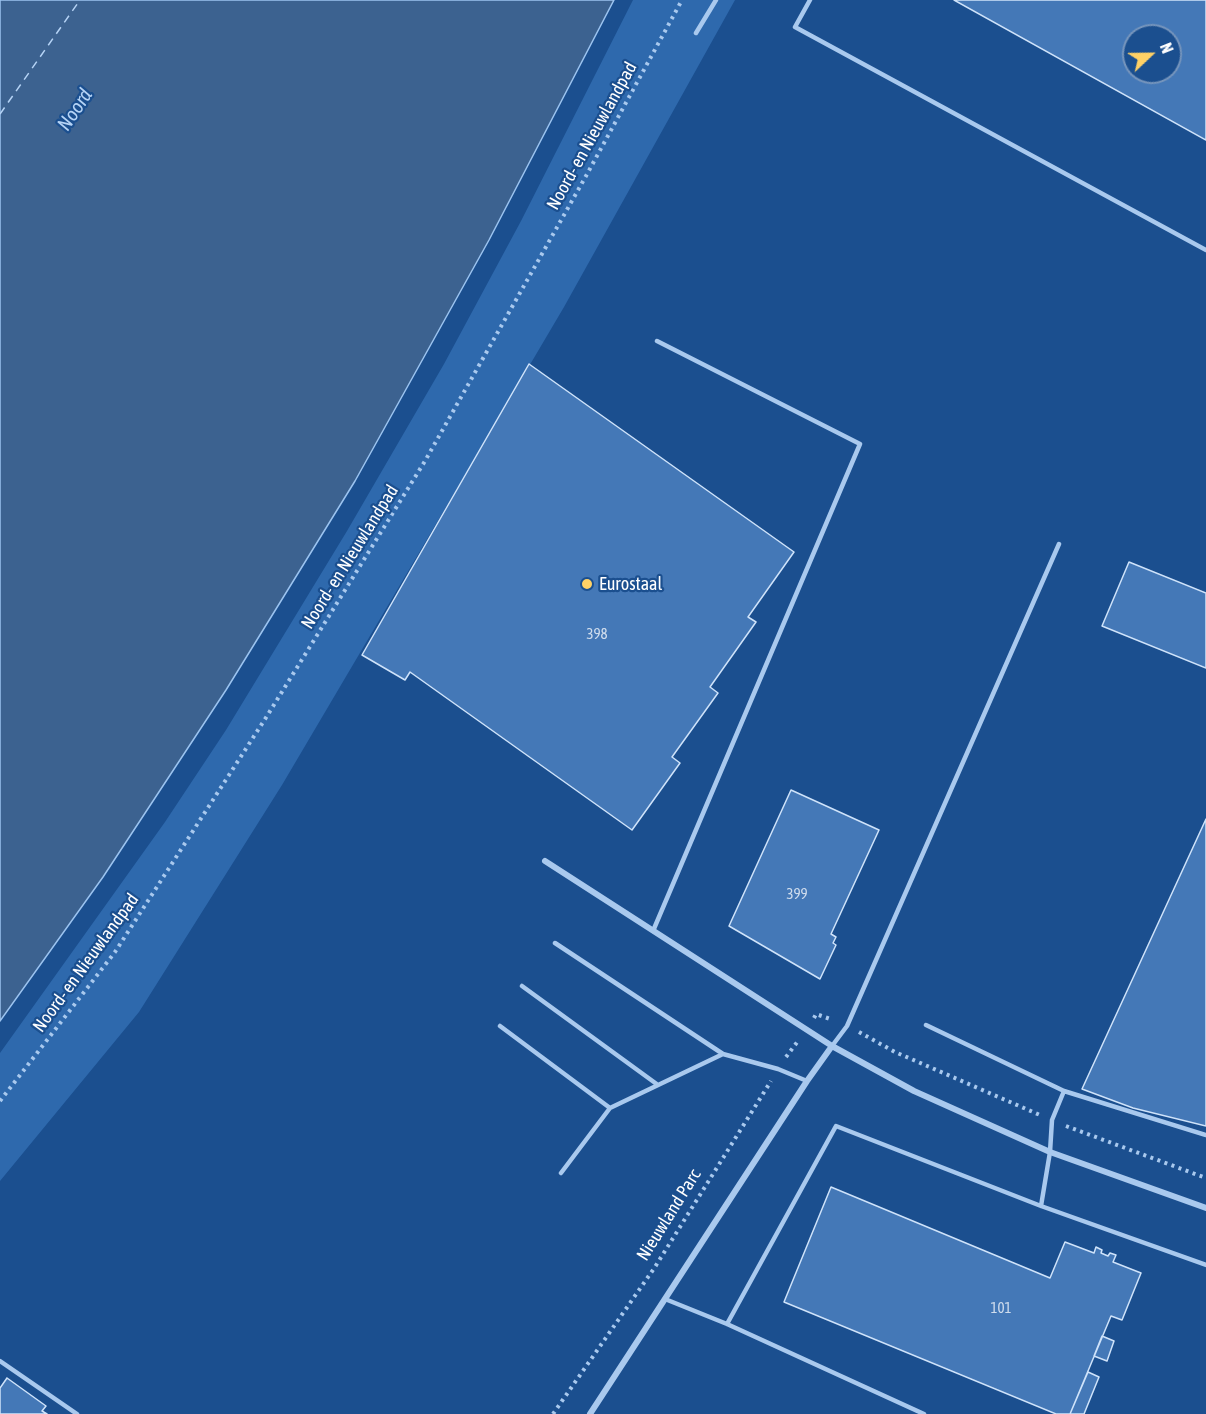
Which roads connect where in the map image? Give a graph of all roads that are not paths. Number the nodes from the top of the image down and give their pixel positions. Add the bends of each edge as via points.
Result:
1 (716, 0) edge
2 (810, 0) edge
3 (696, 33) dead end
4 (1206, 250) edge
5 (657, 341) dead end
6 (1059, 544) dead end
7 (545, 861) dead end
8 (653, 932) junction
9 (555, 943) dead end
10 (522, 986) dead end
11 (926, 1025) dead end
12 (500, 1026) dead end
13 (832, 1046) junction
14 (723, 1054) junction
15 (807, 1081) junction
16 (658, 1084) junction
17 (1064, 1091) junction
18 (610, 1108) junction
19 (1206, 1135) edge
20 (1050, 1152) junction
21 (561, 1173) dead end
22 (1041, 1206) junction
23 (1206, 1208) edge
24 (1206, 1265) edge
25 (665, 1299) junction
26 (727, 1323) junction
27 (0, 1361) edge
28 (77, 1414) edge
29 (590, 1414) edge
30 (924, 1414) edge

1 - 3 lane
2 - 4 lane via 795,27
5 - 8 lane via 860,444
6 - 13 lane via 847,1026
7 - 8 street
8 - 13 street
9 - 14 lane
10 - 16 lane
11 - 17 lane
12 - 18 lane
13 - 15 street
13 - 20 street via 914,1091
14 - 15 lane
14 - 16 lane
15 - 25 street
16 - 18 lane
17 - 19 lane
17 - 20 lane via 1052,1120
18 - 21 lane
20 - 22 lane
20 - 23 street
22 - 24 lane
22 - 26 lane via 836,1126
25 - 26 lane
25 - 29 street
26 - 30 lane
27 - 28 lane

